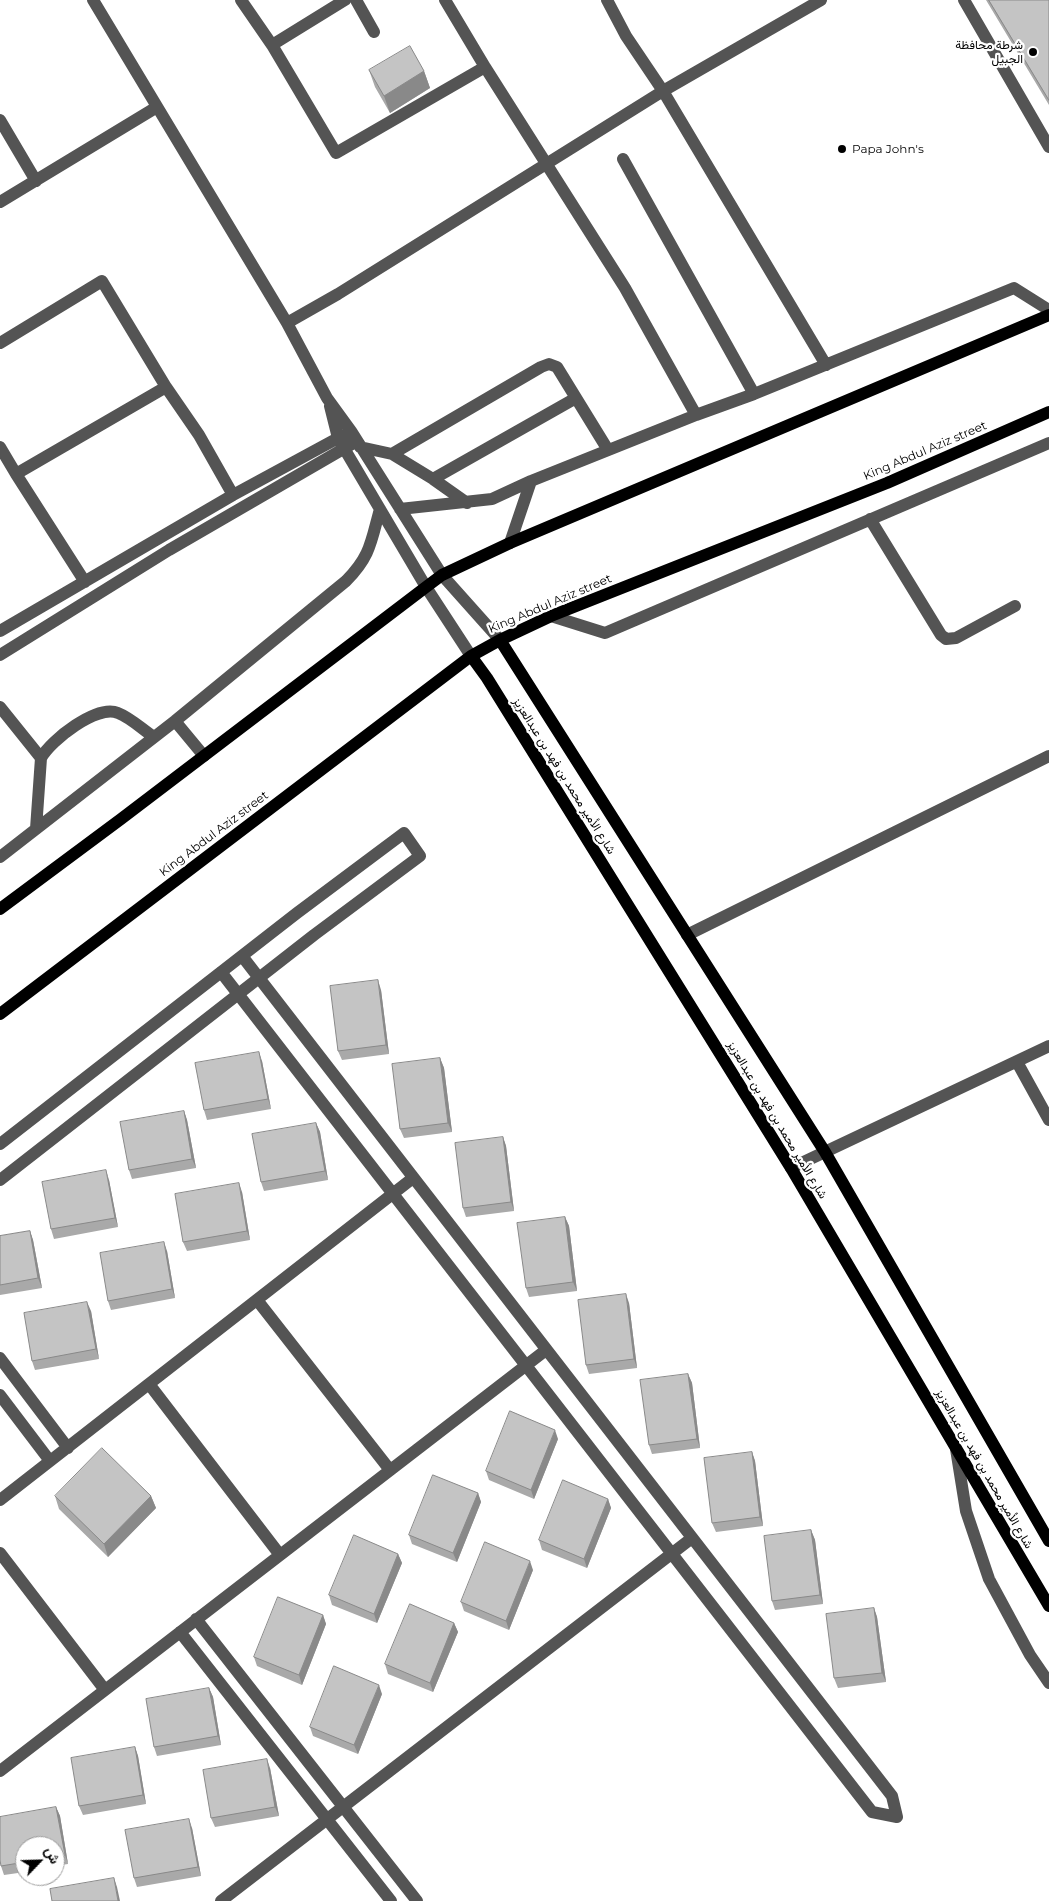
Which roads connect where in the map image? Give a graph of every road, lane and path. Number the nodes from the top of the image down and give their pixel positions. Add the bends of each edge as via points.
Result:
1 (241, 0) edge
2 (345, 0) edge
3 (356, 0) edge
4 (445, 0) edge
5 (607, 0) edge
6 (821, 0) edge
7 (964, 0) edge
8 (95, 1) edge
9 (374, 32) dead end
10 (272, 45) junction
11 (485, 67) junction
12 (663, 90) junction
13 (158, 107) junction
14 (0, 120) edge
15 (1049, 147) edge
16 (623, 159) dead end
17 (547, 162) junction
18 (36, 181) junction
19 (0, 202) edge
20 (1049, 310) edge
21 (1049, 315) edge
22 (287, 323) junction
23 (0, 343) edge
24 (826, 365) junction
25 (166, 387) junction
26 (754, 394) junction
27 (328, 398) junction
28 (576, 398) junction
29 (1049, 412) edge
30 (696, 414) junction
31 (356, 440) junction
32 (341, 443) junction
33 (1049, 443) edge
34 (0, 448) edge
35 (608, 450) junction
36 (392, 454) junction
37 (16, 474) junction
38 (433, 479) junction
39 (531, 482) junction
40 (233, 495) junction
41 (467, 502) junction
42 (380, 509) junction
43 (400, 509) junction
44 (870, 520) junction
45 (510, 543) junction
46 (442, 575) junction
47 (85, 582) junction
48 (426, 587) junction
49 (1015, 606) dead end
50 (551, 616) junction
51 (0, 631) edge
52 (500, 640) junction
53 (0, 655) edge
54 (471, 656) junction
55 (0, 708) edge
56 (175, 721) junction
57 (154, 737) junction
58 (204, 756) junction
59 (1049, 756) edge
60 (41, 758) junction
61 (36, 829) junction
62 (0, 858) edge
63 (0, 909) edge
64 (687, 935) junction
65 (242, 956) junction
66 (221, 972) junction
67 (259, 978) junction
68 (238, 994) junction
69 (0, 1014) edge
70 (1049, 1046) edge
71 (1016, 1062) junction
72 (1044, 1096) edge
73 (1049, 1120) edge
74 (0, 1144) edge
75 (825, 1152) junction
76 (791, 1168) junction
77 (413, 1178) junction
78 (0, 1180) edge
79 (393, 1194) junction
80 (257, 1300) junction
81 (546, 1350) junction
82 (0, 1358) edge
83 (526, 1365) junction
84 (149, 1384) junction
85 (0, 1395) edge
86 (955, 1447) junction
87 (68, 1448) junction
88 (50, 1461) junction
89 (390, 1470) junction
90 (0, 1500) edge
91 (692, 1538) junction
92 (1049, 1541) edge
93 (0, 1553) edge
94 (672, 1553) junction
95 (280, 1554) junction
96 (1049, 1606) edge
97 (196, 1620) junction
98 (180, 1632) junction
99 (1049, 1683) edge
100 (106, 1690) junction
101 (0, 1771) edge
102 (343, 1807) junction
103 (327, 1819) junction
104 (221, 1901) edge
105 (391, 1901) edge
106 (417, 1901) edge

1 - 10 street
2 - 10 street
3 - 9 street
4 - 11 street
5 - 12 street via 626,36
6 - 12 street
7 - 15 street
8 - 13 street
10 - 11 street via 336,153
11 - 17 street
12 - 17 street
12 - 24 street
13 - 18 street
13 - 22 street
14 - 18 street
16 - 26 street
17 - 22 street
17 - 30 street via 625,288
18 - 19 street
20 - 24 street via 1014,288
21 - 45 main road
22 - 27 street
23 - 25 street via 102,281
24 - 26 street
25 - 37 street
25 - 40 street
26 - 30 street
27 - 31 street
27 - 32 street
28 - 35 street
28 - 36 street via 557,367 541,366
28 - 38 street
29 - 50 main road, King Abdul Aziz street via 887,483
30 - 35 street
31 - 32 street
31 - 36 street
31 - 43 street
32 - 40 street
32 - 42 street
32 - 53 street
33 - 44 street
34 - 37 street
35 - 39 street
36 - 38 street
37 - 47 street
38 - 41 street
39 - 41 street via 501,496
39 - 45 street
40 - 47 street
41 - 43 street
42 - 48 street
42 - 56 street via 368,554 359,568
43 - 46 street
44 - 49 street via 946,639 956,638
44 - 50 street via 605,632
45 - 46 main road
46 - 48 main road
46 - 52 street
47 - 51 street
48 - 54 street
48 - 58 main road
50 - 52 main road, King Abdul Aziz street
52 - 54 main road, King Abdul Aziz street
52 - 64 main road, شارع الأمير محمد بن فهد بن عبدالعزيز
54 - 69 main road, King Abdul Aziz street
54 - 76 main road, شارع الأمير محمد بن فهد بن عبدالعزيز
55 - 60 street
56 - 57 street
56 - 58 street
57 - 60 street via 118,713 108,711 96,714 56,740
57 - 61 street
58 - 63 main road
59 - 64 street
60 - 61 street
61 - 62 street
64 - 75 main road, شارع الأمير محمد بن فهد بن عبدالعزيز
65 - 66 street
65 - 67 street
65 - 67 street via 404,833 420,856
66 - 68 street
66 - 74 street
67 - 68 street
67 - 77 street
68 - 78 street
68 - 79 street
70 - 71 street
71 - 72 street
71 - 75 street
72 - 73 street
75 - 76 street
75 - 92 main road, شارع الأمير محمد بن فهد بن عبدالعزيز
76 - 86 main road, شارع الأمير محمد بن فهد بن عبدالعزيز
77 - 79 street
77 - 81 street
79 - 80 street
79 - 83 street
80 - 84 street
80 - 89 street
81 - 83 street
81 - 91 street
82 - 87 street
83 - 89 street
83 - 94 street
84 - 87 street
84 - 95 street
85 - 88 street
86 - 96 main road, شارع الأمير محمد بن فهد بن عبدالعزيز
86 - 99 street via 966,1511 989,1579
87 - 88 street
88 - 90 street
89 - 95 street
91 - 94 street
91 - 94 street via 892,1796 897,1817 872,1812
93 - 100 street
94 - 102 street
95 - 97 street
97 - 98 street
97 - 102 street
98 - 100 street
98 - 103 street
100 - 101 street
102 - 103 street
102 - 106 street
103 - 104 street
103 - 105 street

